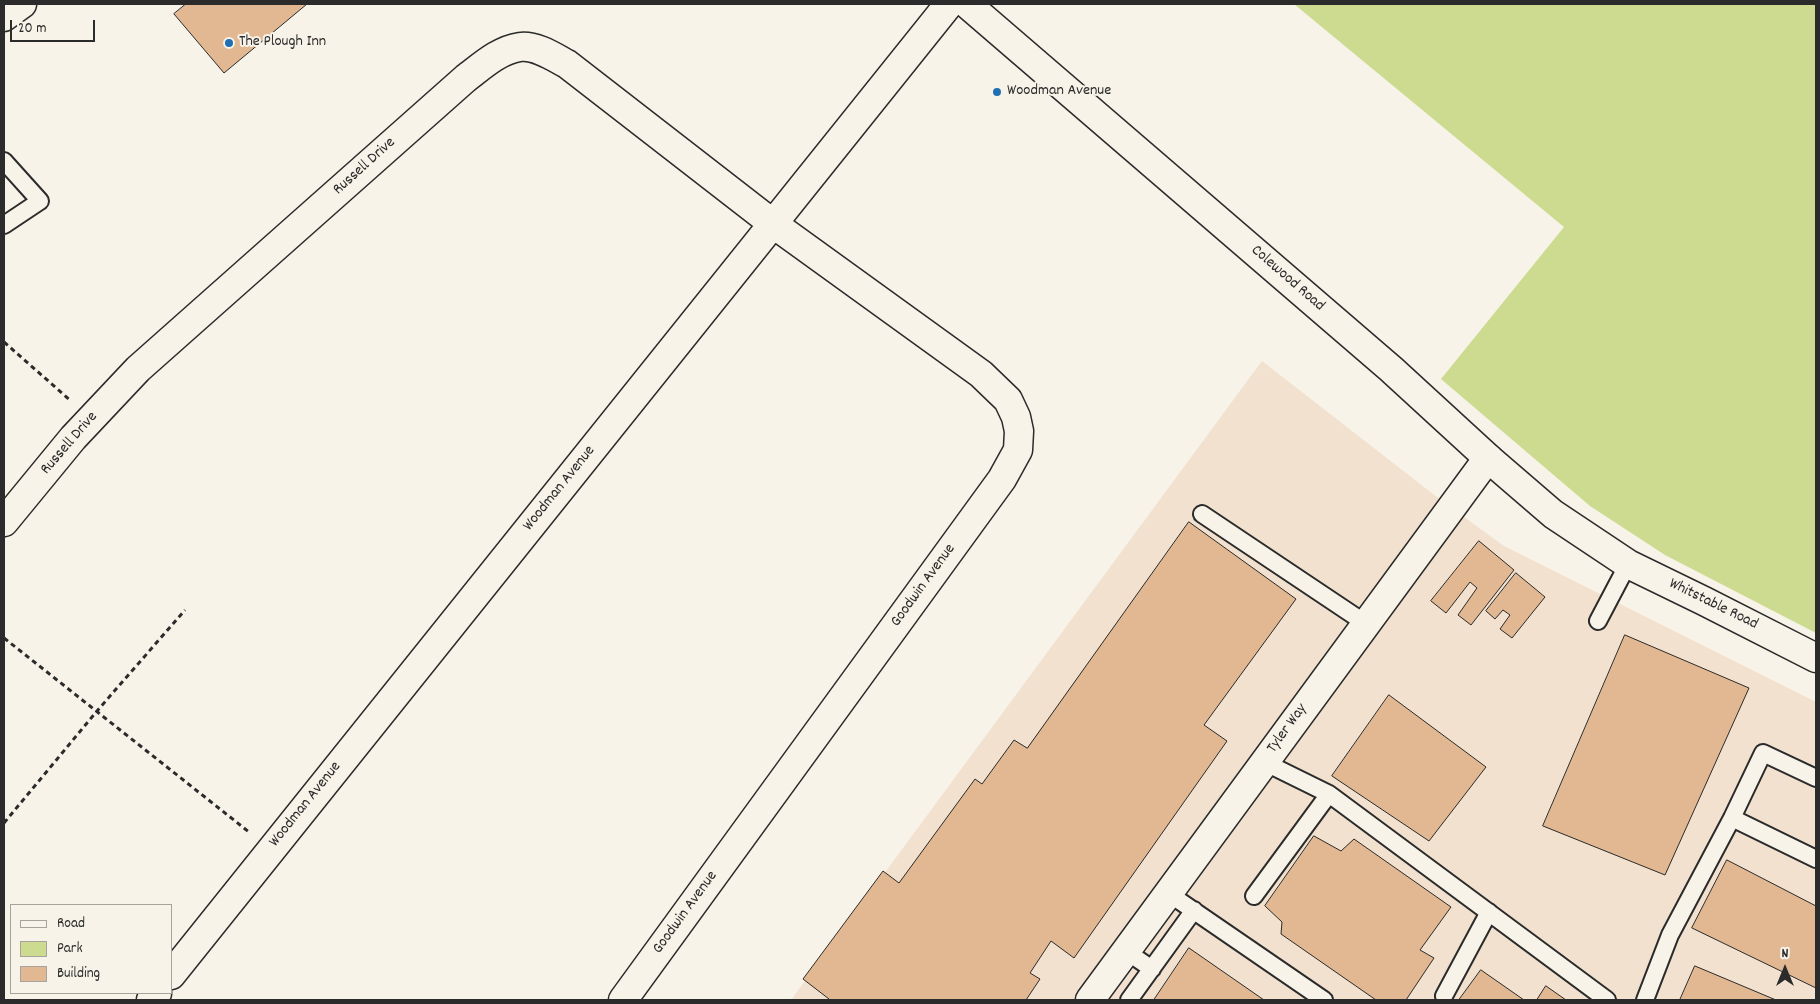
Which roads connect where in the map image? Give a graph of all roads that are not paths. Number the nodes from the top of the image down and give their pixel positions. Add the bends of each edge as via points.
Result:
1 (22, 4) edge
2 (949, 4) edge
3 (966, 4) edge
4 (4, 17) edge
5 (4, 161) edge
6 (772, 223) junction
7 (4, 225) edge
8 (1488, 458) junction
9 (1202, 514) dead end
10 (4, 522) edge
11 (1618, 558) junction
12 (1598, 622) dead end
13 (1366, 623) junction
14 (1816, 658) edge
15 (1264, 762) junction
16 (1816, 778) edge
17 (1330, 794) junction
18 (1732, 818) junction
19 (1816, 859) edge
20 (1168, 893) junction
21 (1254, 896) dead end
22 (1194, 910) junction
23 (1489, 912) junction
24 (1126, 951) junction
25 (1152, 969) junction
26 (172, 974) edge
27 (1444, 996) dead end
28 (623, 1000) edge
29 (1090, 1000) edge
30 (1130, 1000) edge
31 (1324, 1000) edge
32 (1607, 1000) edge
33 (1645, 1000) edge

1 - 4 street
2 - 6 street, Woodman Avenue
3 - 8 street, Colewood Road via 1391,370
5 - 7 lane via 40,200
6 - 10 street, Russell Drive via 568,64 540,51 521,47 497,55 466,78 138,368 73,438
6 - 26 street, Woodman Avenue
6 - 28 street, Goodwin Avenue via 981,374 1008,400 1019,431 1018,450 1002,480
8 - 11 street, Colewood Road via 1553,514
8 - 13 street, Tyler Way
9 - 13 lane
11 - 12 lane
11 - 14 street, Whitstable Road
13 - 15 street, Tyler Way
15 - 17 lane
15 - 20 street, Tyler Way
16 - 18 lane via 1763,753
17 - 21 lane
17 - 23 lane
18 - 19 lane
18 - 33 lane via 1670,935
20 - 22 lane
20 - 24 street, Tyler Way
22 - 25 lane
22 - 31 lane
23 - 27 lane
23 - 32 lane
24 - 25 lane
24 - 29 street, Tyler Way
25 - 30 lane

